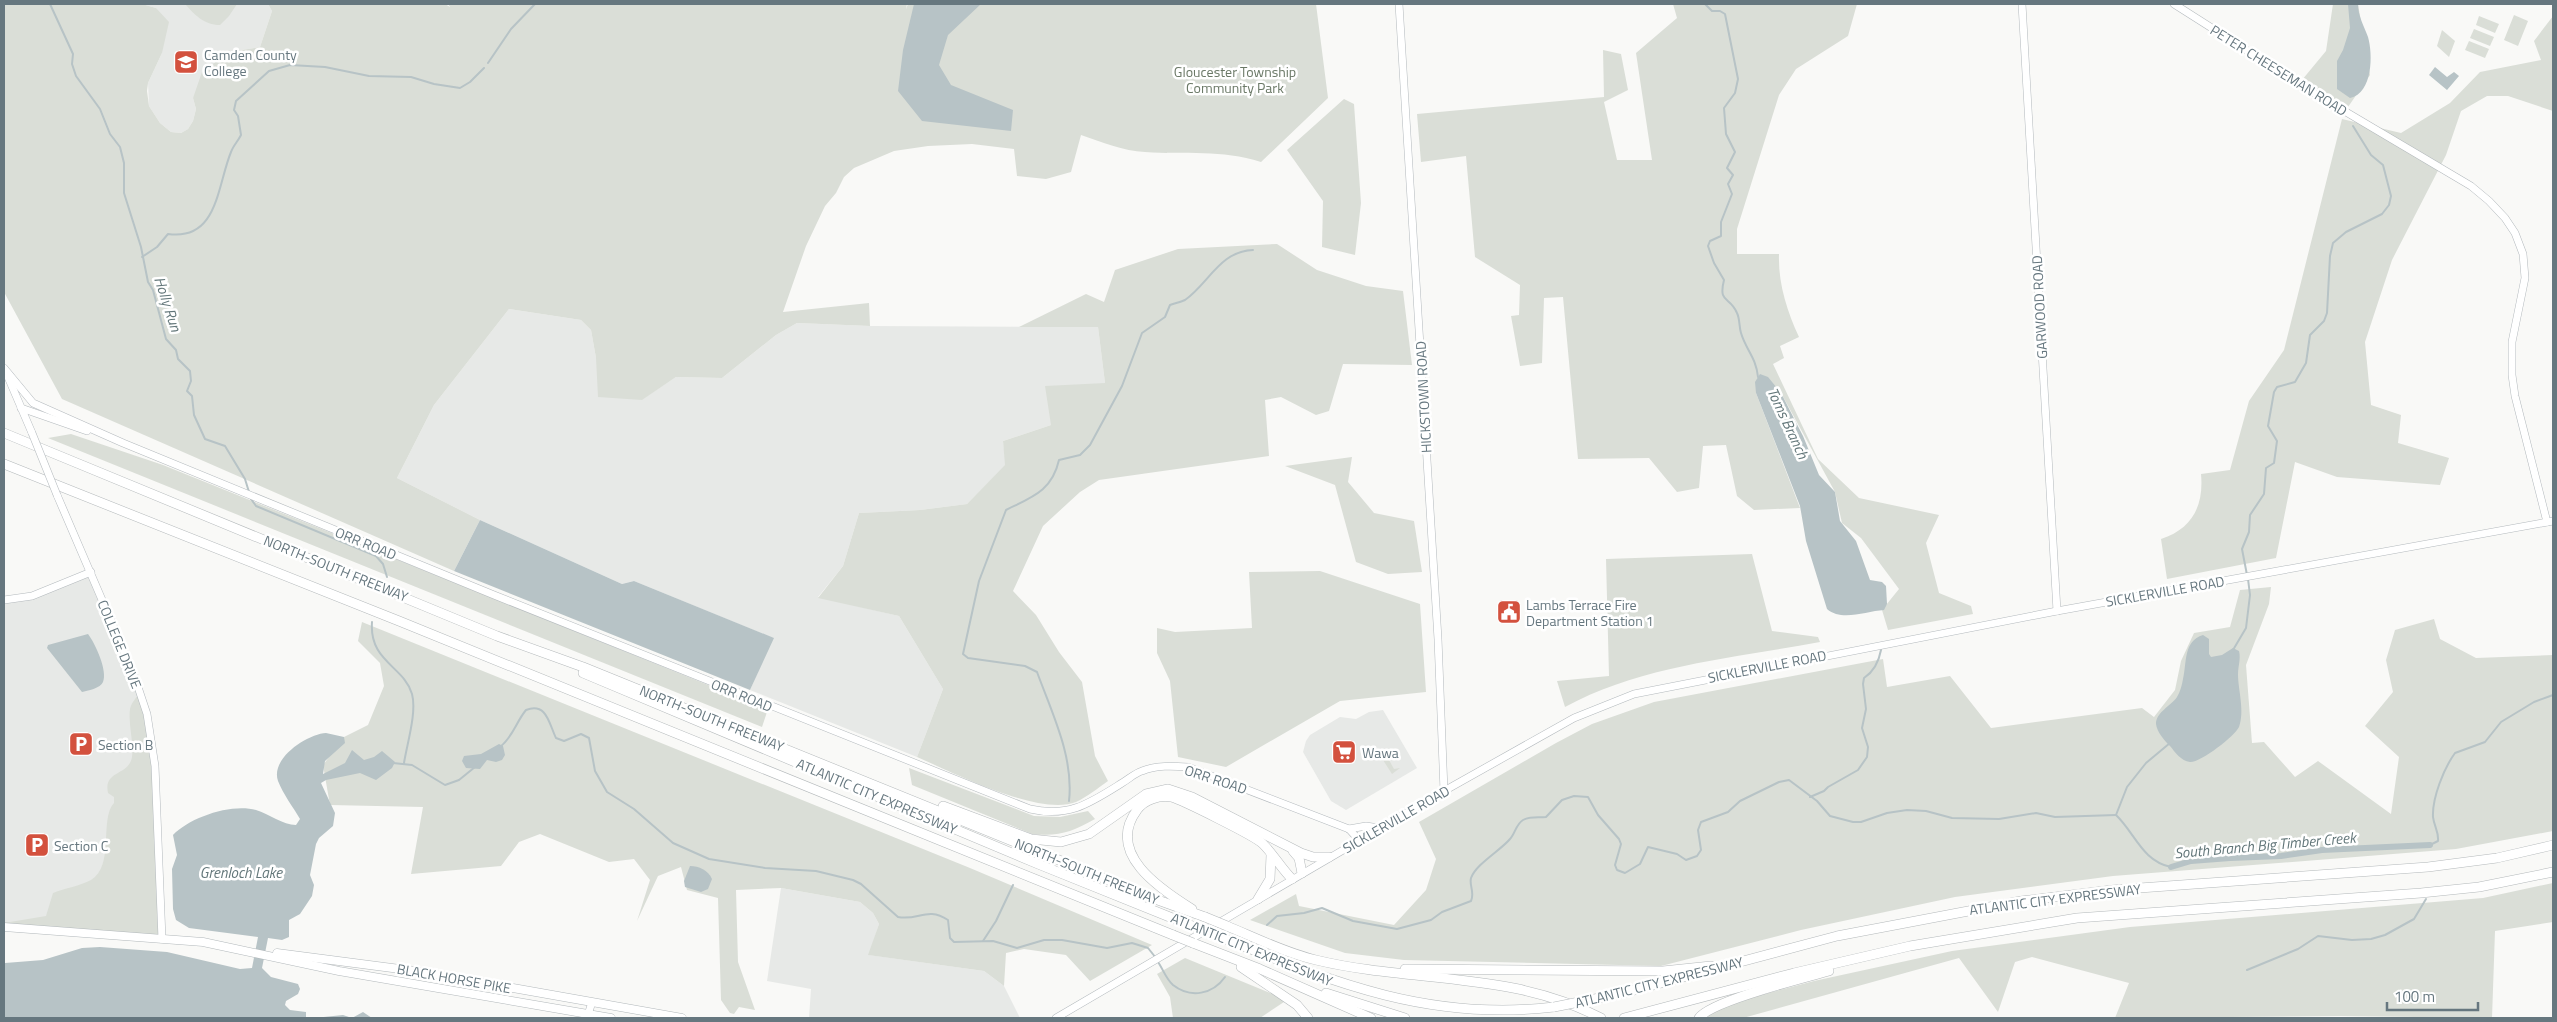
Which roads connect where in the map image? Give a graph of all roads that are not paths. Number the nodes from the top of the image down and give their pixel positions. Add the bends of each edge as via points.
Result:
1 (1399, 4) edge
2 (2022, 4) edge
3 (2174, 4) edge
4 (4, 368) edge
5 (21, 408) junction
6 (4, 434) edge
7 (123, 443) junction
8 (4, 464) edge
9 (2550, 522) edge
10 (91, 572) junction
11 (4, 600) edge
12 (2057, 611) junction
13 (497, 636) junction
14 (861, 779) junction
15 (1444, 791) junction
16 (1379, 828) junction
17 (1349, 829) junction
18 (1359, 840) junction
19 (2553, 845) edge
20 (1291, 848) junction
21 (1271, 854) junction
22 (1329, 857) junction
23 (2553, 872) edge
24 (1302, 873) junction
25 (1292, 879) junction
26 (1258, 899) junction
27 (1205, 917) junction
28 (4, 927) edge
29 (162, 939) junction
30 (1193, 943) junction
31 (1910, 946) junction
32 (295, 958) junction
33 (1756, 958) junction
34 (340, 960) junction
35 (1260, 969) junction
36 (1372, 969) junction
37 (338, 971) junction
38 (592, 1002) junction
39 (588, 1016) edge
40 (612, 1018) edge
41 (682, 1018) edge
42 (1056, 1018) edge
43 (1308, 1018) edge
44 (1371, 1018) edge
45 (1405, 1018) edge
46 (1601, 1018) edge
47 (1624, 1018) edge
48 (1699, 1018) edge

1 - 15 street, HICKSTOWN ROAD via 1438,639
2 - 12 street, GARWOOD ROAD
3 - 9 street, PETER CHEESEMAN ROAD via 2483,195 2505,218 2520,244 2525,278 2512,342 2512,378
4 - 5 street, COLLEGE DRIVE
4 - 7 street, ORR ROAD via 33,403
5 - 7 street, ORR ROAD
5 - 10 street, COLLEGE DRIVE, bridge
6 - 13 highway, NORTH-SOUTH FREEWAY
7 - 17 street, ORR ROAD via 1030,809 1067,812 1085,805 1142,770 1188,767
8 - 30 highway, NORTH-SOUTH FREEWAY, bridge
9 - 12 street, SICKLERVILLE ROAD
10 - 11 street via 32,596
10 - 29 street, COLLEGE DRIVE via 133,672 152,736
12 - 15 street, SICKLERVILLE ROAD via 1634,694 1574,718
13 - 14 highway, NORTH-SOUTH FREEWAY via 583,666
13 - 33 highway, ATLANTIC CITY EXPRESSWAY, bridge via 1038,864 1351,988 1394,1000 1470,1011 1534,1010 1620,994
14 - 20 highway via 1051,842 1088,834 1146,794 1168,789 1192,797
14 - 27 highway, NORTH-SOUTH FREEWAY
15 - 16 street, SICKLERVILLE ROAD
16 - 17 street
16 - 18 street, SICKLERVILLE ROAD
17 - 18 street, ORR ROAD
18 - 22 street, SICKLERVILLE ROAD
19 - 33 highway, ATLANTIC CITY EXPRESSWAY via 2497,858 2428,867 2055,896 1879,927
20 - 22 highway via 1307,855
20 - 24 highway via 1299,858
21 - 25 highway
21 - 26 highway via 1270,879
21 - 27 highway via 1257,840 1180,800 1164,797 1140,807 1128,828 1128,840 1136,863 1153,882
22 - 24 street, SICKLERVILLE ROAD
23 - 31 highway, ATLANTIC CITY EXPRESSWAY via 2478,887 2421,893 2077,918
24 - 25 street, SICKLERVILLE ROAD
25 - 26 street, SICKLERVILLE ROAD
26 - 42 street, SICKLERVILLE ROAD
27 - 36 highway, NORTH-SOUTH FREEWAY, bridge via 1315,960
28 - 29 main road, BLACK HORSE PIKE
29 - 32 main road, BLACK HORSE PIKE
30 - 35 highway, NORTH-SOUTH FREEWAY
30 - 43 highway via 1261,979 1297,1005
31 - 47 highway, ATLANTIC CITY EXPRESSWAY
31 - 48 highway via 1728,1002 1711,1008
32 - 34 main road, BLACK HORSE PIKE
32 - 37 main road, BLACK HORSE PIKE
33 - 36 highway via 1663,972
34 - 37 main road
34 - 38 main road, BLACK HORSE PIKE
35 - 44 highway, NORTH-SOUTH FREEWAY
35 - 45 highway, ATLANTIC CITY EXPRESSWAY
36 - 46 highway, NORTH-SOUTH FREEWAY via 1521,988 1562,1000
37 - 39 main road, BLACK HORSE PIKE
38 - 39 street
38 - 41 main road, BLACK HORSE PIKE
39 - 40 main road, BLACK HORSE PIKE

